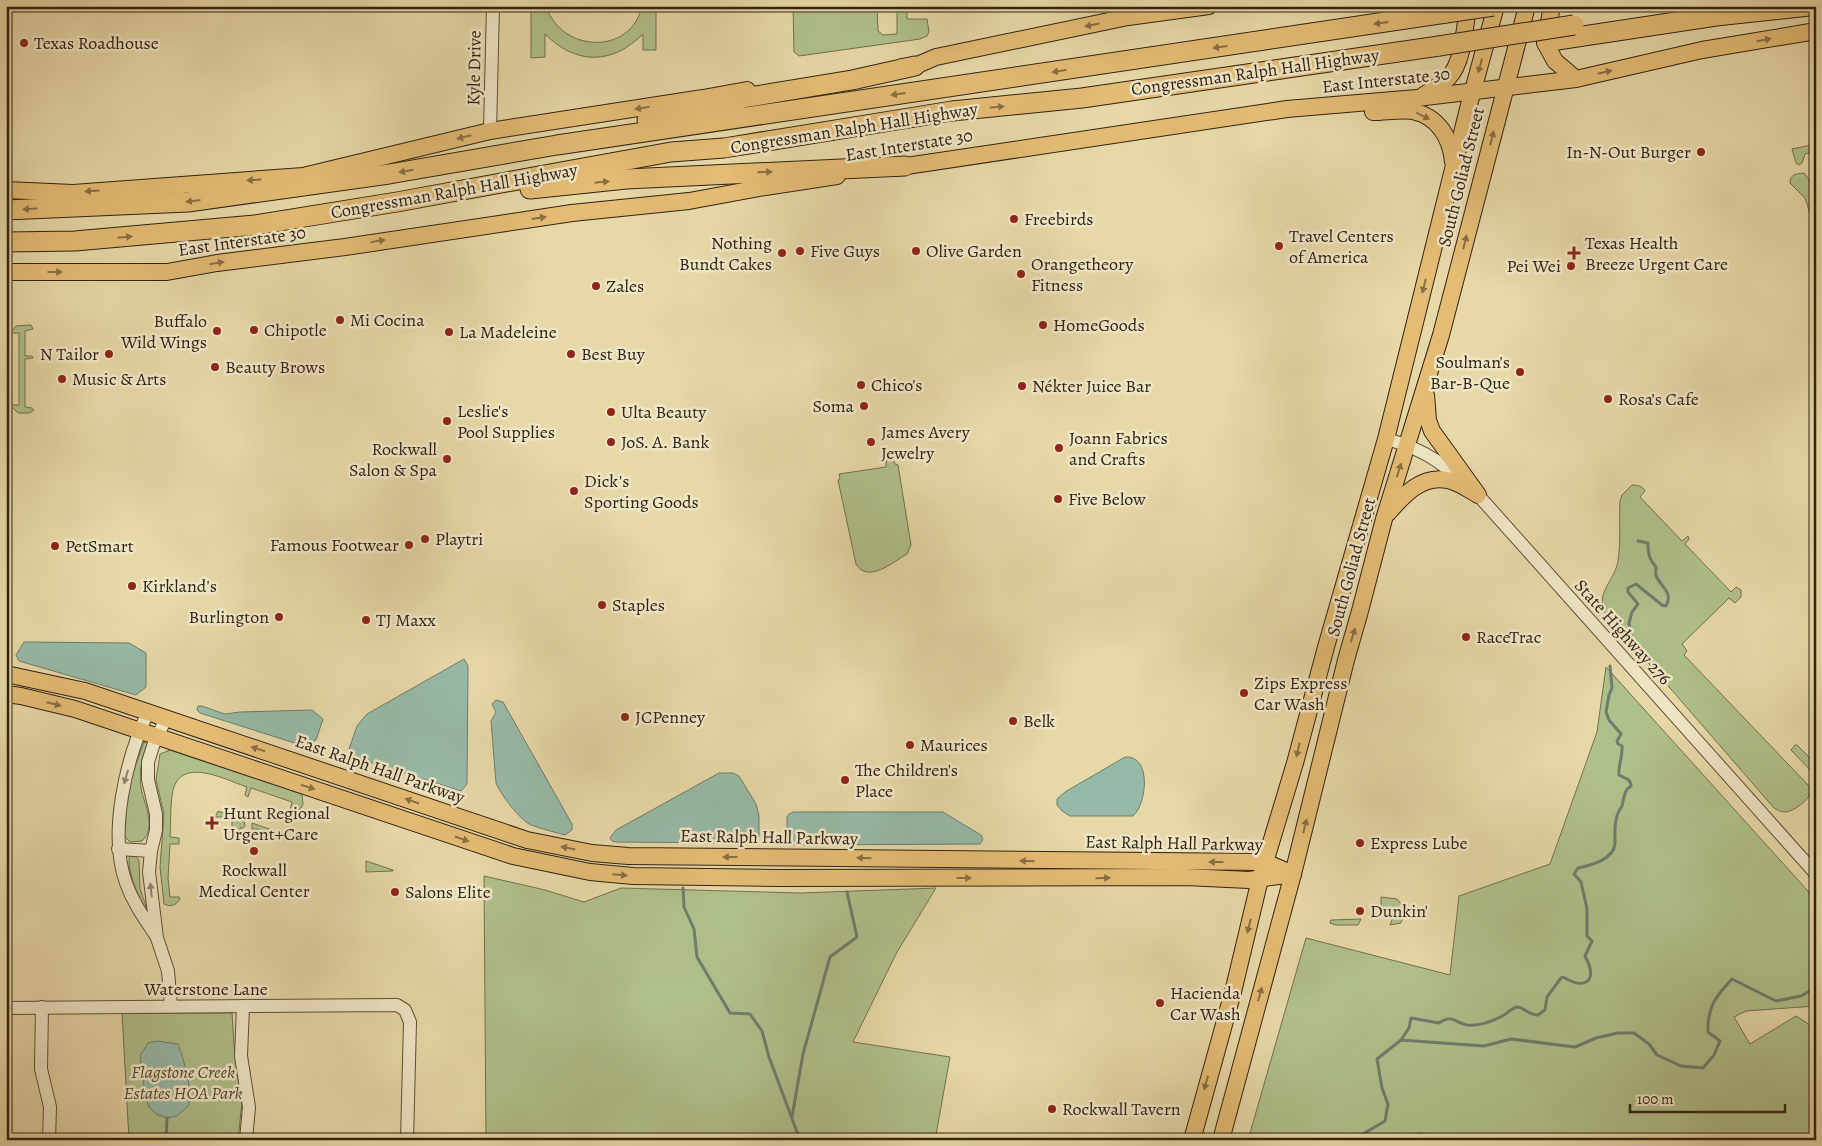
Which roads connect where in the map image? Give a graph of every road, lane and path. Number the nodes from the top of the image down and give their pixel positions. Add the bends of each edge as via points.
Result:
1 (493, 6) edge
2 (1209, 6) edge
3 (1468, 6) edge
4 (1495, 6) edge
5 (1527, 6) edge
6 (1552, 6) edge
7 (1701, 6) edge
8 (1809, 6) edge
9 (1439, 12) edge
10 (1816, 31) edge
11 (1549, 35) junction
12 (915, 66) junction
13 (1576, 79) junction
14 (1505, 88) junction
15 (1473, 92) junction
16 (1417, 98) junction
17 (1342, 105) junction
18 (490, 131) junction
19 (557, 145) junction
20 (905, 166) junction
21 (1454, 168) junction
22 (6, 190) edge
23 (397, 202) junction
24 (6, 210) edge
25 (6, 242) edge
26 (6, 272) edge
27 (1426, 385) junction
28 (1386, 439) junction
29 (1407, 444) junction
30 (1478, 495) junction
31 (1384, 519) junction
32 (1326, 647) junction
33 (6, 674) edge
34 (6, 694) edge
35 (148, 712) junction
36 (166, 718) junction
37 (140, 730) junction
38 (157, 737) junction
39 (1321, 761) junction
40 (118, 849) junction
41 (151, 851) junction
42 (592, 853) junction
43 (778, 857) junction
44 (1002, 860) junction
45 (1076, 861) junction
46 (1265, 862) junction
47 (590, 872) junction
48 (1293, 874) junction
49 (1816, 874) edge
50 (778, 878) junction
51 (1002, 878) junction
52 (1076, 878) junction
53 (1260, 879) junction
54 (157, 938) junction
55 (171, 1006) junction
56 (242, 1006) junction
57 (42, 1007) junction
58 (6, 1008) edge
59 (49, 1140) edge
60 (246, 1140) edge
61 (407, 1140) edge
62 (1192, 1140) edge
63 (1222, 1140) edge

1 - 18 street, Kyle Drive
2 -> 12 main road via 1128,17 936,57
3 - 16 main road via 1459,60 1451,76
4 - 9 highway, Congressman Ralph Hall Highway, bridge
4 -> 15 main road, South Goliad Street
5 - 14 main road, South Goliad Street
6 - 13 main road via 1544,43 1555,61
7 - 11 highway, Congressman Ralph Hall Highway, bridge via 1574,25
8 - 11 highway
9 -> 19 highway, Congressman Ralph Hall Highway
13 -> 10 main road, East Interstate 30 via 1702,50
23 -> 11 highway, Congressman Ralph Hall Highway, bridge via 671,152 724,148 952,111 1082,98 1439,46
12 -> 18 main road via 784,82
12 - 19 highway via 605,128
13 - 14 main road, East Interstate 30
14 - 15 main road, East Interstate 30
27 -> 14 main road, South Goliad Street
15 - 16 main road, East Interstate 30
15 - 21 main road, South Goliad Street
16 - 17 main road, East Interstate 30
17 - 20 main road, East Interstate 30 via 1278,110
17 -> 21 main road via 1369,112 1411,111 1425,116 1447,135
18 -> 22 main road via 304,176 73,193
19 -> 24 highway, Congressman Ralph Hall Highway via 389,174 188,202
23 -> 20 highway via 626,179
26 -> 20 main road, East Interstate 30 via 168,272 572,213 689,201
21 -> 28 main road, South Goliad Street
25 -> 23 highway, Congressman Ralph Hall Highway via 75,242 256,225
27 - 29 main road, South Goliad Street
27 - 30 main road via 1428,420 1432,430
28 - 29 street, State Highway 276
28 - 32 main road, South Goliad Street
29 - 30 street, State Highway 276 via 1442,464
31 -> 29 main road, South Goliad Street
30 - 31 main road via 1447,480 1433,480 1406,493
30 - 49 street, State Highway 276
39 -> 31 main road, South Goliad Street
32 - 39 main road via 1337,656 1312,750
32 -> 46 main road, South Goliad Street
33 - 35 main road, East Ralph Hall Parkway via 85,691
34 -> 37 main road, East Ralph Hall Parkway via 75,709
35 - 36 main road, East Ralph Hall Parkway
35 - 37 street
36 - 38 street
42 -> 36 main road, East Ralph Hall Parkway via 527,840
37 - 38 main road, East Ralph Hall Parkway
37 -> 40 street via 123,789
38 - 41 street via 148,762 148,780 156,814
38 -> 47 main road, East Ralph Hall Parkway via 513,856
48 -> 39 main road, South Goliad Street
40 - 41 street
40 - 54 street via 126,883 138,910
54 -> 41 street via 149,872
43 -> 42 main road, East Ralph Hall Parkway
42 - 47 main road
44 -> 43 main road, East Ralph Hall Parkway
43 - 50 main road
45 -> 44 main road, East Ralph Hall Parkway
44 - 51 main road
46 -> 45 main road, East Ralph Hall Parkway
45 - 52 main road
46 - 48 main road, East Ralph Hall Parkway
46 - 53 main road, South Goliad Street
47 -> 50 main road, East Ralph Hall Parkway via 633,876
48 - 53 main road, East Ralph Hall Parkway
63 -> 48 main road, South Goliad Street
50 -> 51 main road, East Ralph Hall Parkway
51 - 52 main road, East Ralph Hall Parkway
52 -> 53 main road, East Ralph Hall Parkway
53 -> 62 main road, South Goliad Street
54 - 55 street via 168,971
55 - 56 street, Waterstone Lane
55 - 57 street, Waterstone Lane
56 - 60 street via 241,1056 249,1107
56 - 61 street, Waterstone Lane via 396,1005 406,1010 410,1022
57 - 58 street, Waterstone Lane
57 - 59 street via 41,1069 50,1107

